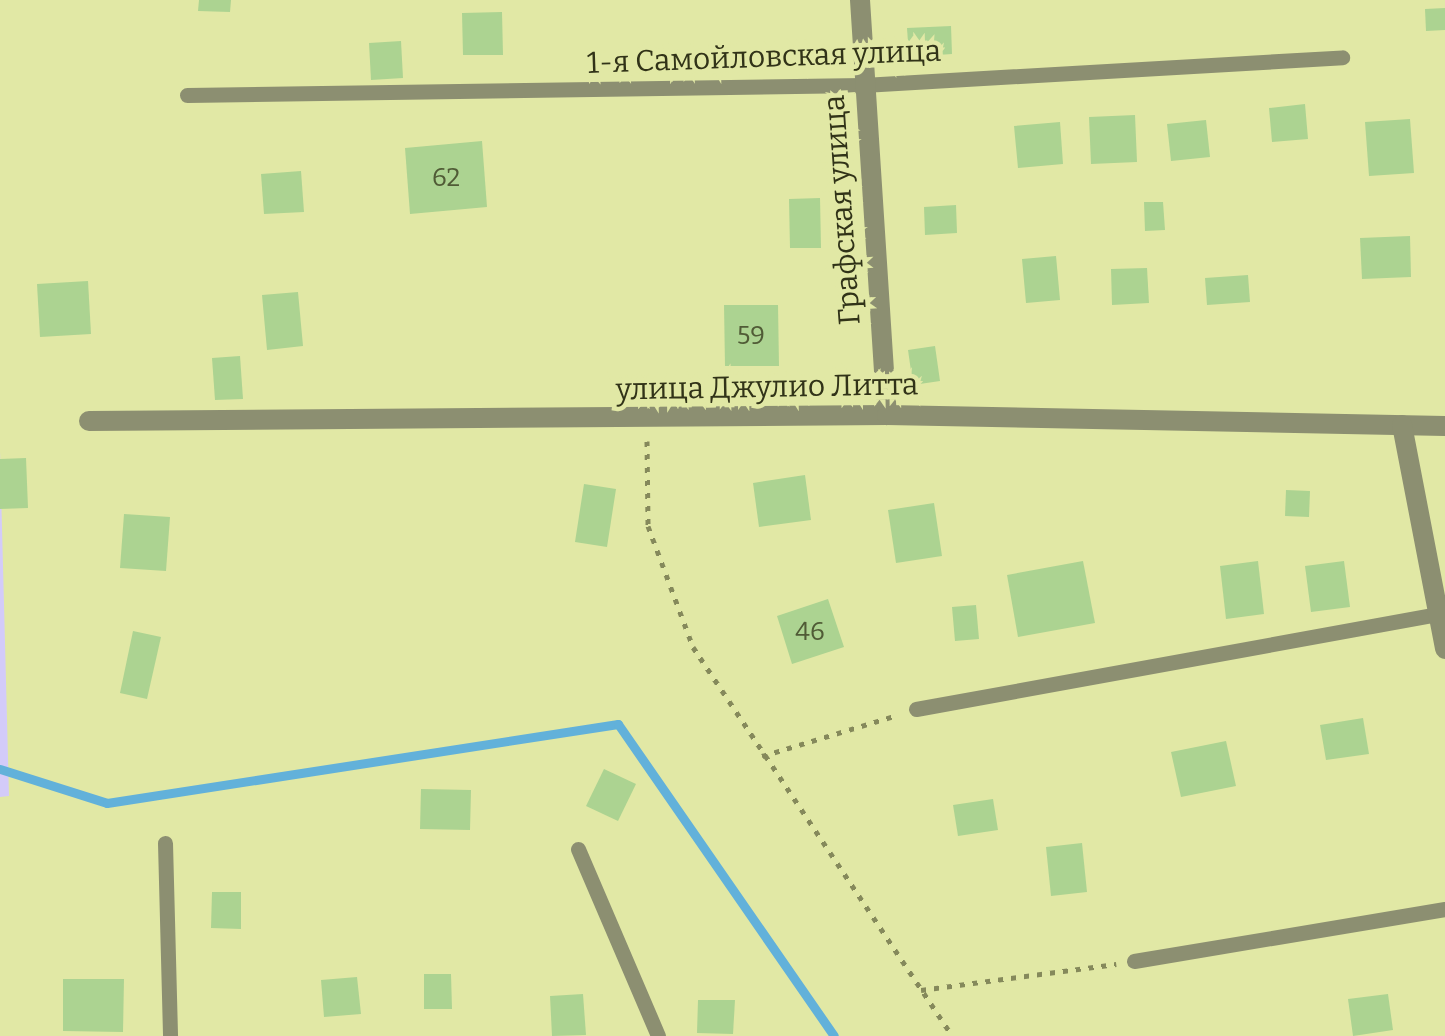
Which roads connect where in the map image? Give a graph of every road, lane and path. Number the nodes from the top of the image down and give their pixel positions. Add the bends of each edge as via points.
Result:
1 (860, 0) edge
2 (1342, 57) dead end
3 (863, 85) junction
4 (187, 96) dead end
5 (887, 415) junction
6 (647, 418) junction
7 (88, 421) dead end
8 (1402, 425) junction
9 (1445, 426) edge
10 (1438, 614) junction
11 (1445, 649) edge
12 (916, 709) joint
13 (762, 756) junction
14 (165, 843) dead end
15 (578, 848) dead end
16 (1445, 909) edge
17 (1134, 961) joint
18 (921, 990) junction
19 (170, 1036) edge
20 (658, 1036) edge
21 (952, 1036) edge

1 - 3 street, Графская улица
2 - 3 lane, 1-я Самойловская улица
3 - 4 lane, 1-я Самойловская улица
3 - 5 street, Графская улица
5 - 6 street, улица Джулио Литта
5 - 8 street, улица Джулио Литта
6 - 7 street, улица Джулио Литта
6 - 13 path via 648,526 669,590 694,648
8 - 9 street, улица Джулио Литта
8 - 10 street
10 - 11 street
10 - 12 lane
12 - 13 path
13 - 18 path
14 - 19 lane
15 - 20 lane
16 - 17 lane
17 - 18 path
18 - 21 path

